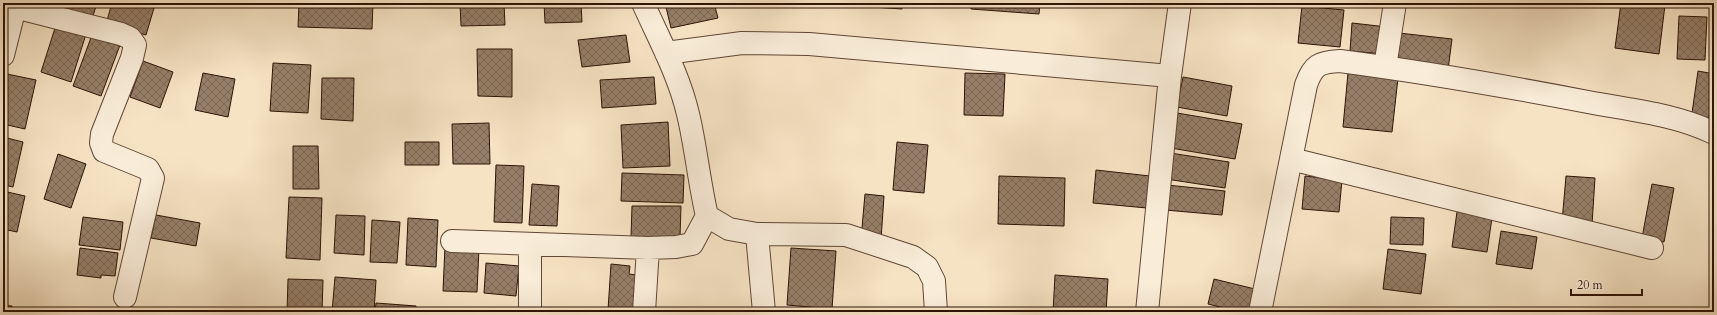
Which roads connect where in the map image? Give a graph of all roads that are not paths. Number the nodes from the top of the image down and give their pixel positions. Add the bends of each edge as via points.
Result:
1 (643, 3) edge
2 (1180, 3) edge
3 (1395, 3) edge
4 (16, 5) edge
5 (666, 53) junction
6 (3, 55) edge
7 (1385, 67) junction
8 (1170, 76) junction
9 (1714, 133) edge
10 (1291, 159) junction
11 (707, 216) junction
12 (757, 234) junction
13 (452, 241) dead end
14 (530, 244) junction
15 (648, 248) junction
16 (1652, 248) dead end
17 (125, 297) dead end
18 (530, 312) edge
19 (644, 312) edge
20 (764, 312) edge
21 (936, 312) edge
22 (1147, 312) edge
23 (1260, 312) edge

1 - 5 street
2 - 8 street
3 - 7 street
4 - 6 street
4 - 17 street via 121,34 130,38 135,45 102,134 101,143 104,151 148,170 153,178
5 - 8 street via 742,43 809,44
5 - 11 street via 688,114
7 - 9 street via 1650,114 1698,125
7 - 10 street via 1340,61 1323,62 1310,71
8 - 22 street
10 - 16 street
10 - 23 street
11 - 12 street via 729,229
11 - 15 street via 692,244
12 - 20 street
12 - 21 street via 846,235 912,257 927,267 934,281
13 - 14 street
14 - 15 street
14 - 18 street
15 - 19 street

